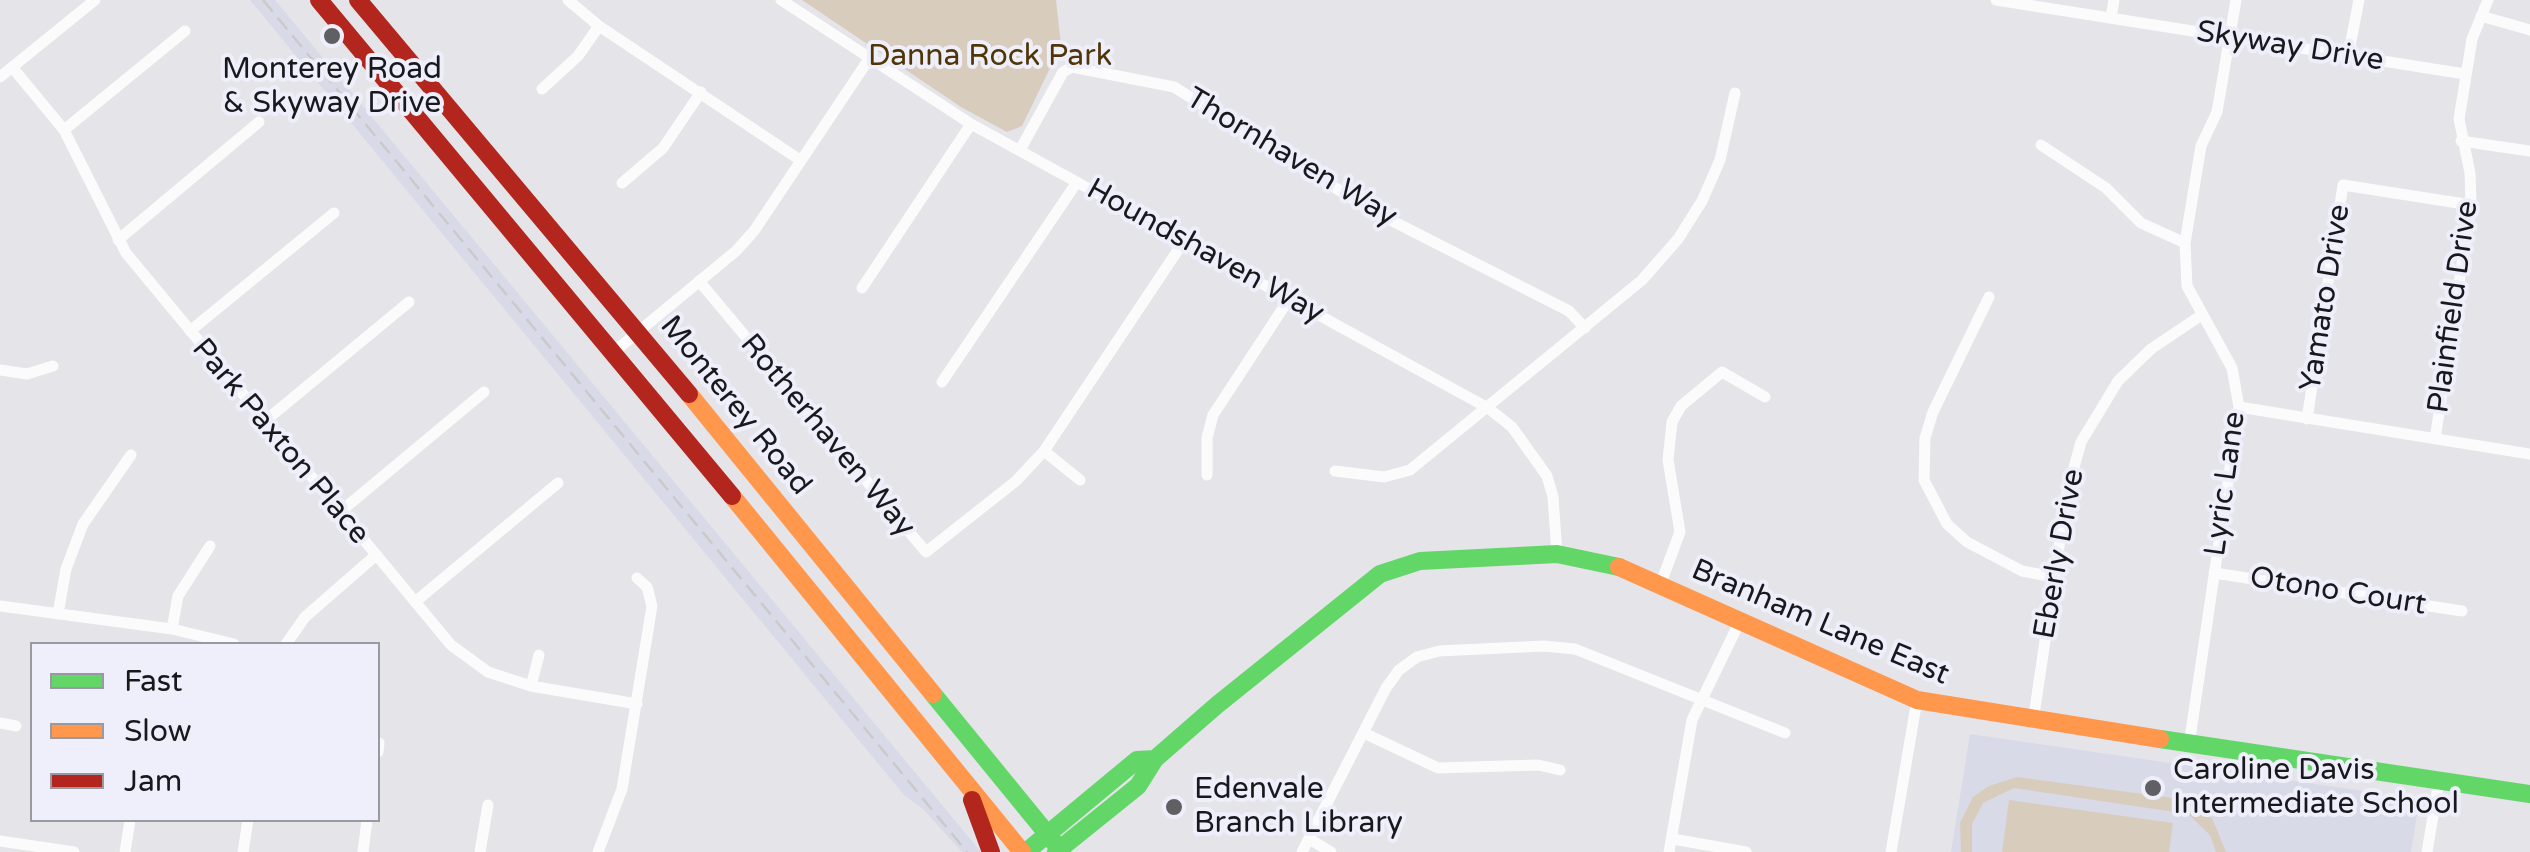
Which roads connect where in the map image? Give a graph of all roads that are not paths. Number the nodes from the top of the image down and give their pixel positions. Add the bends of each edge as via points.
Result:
1 (95, 0) edge
2 (319, 0) edge
3 (358, 0) edge
4 (568, 0) edge
5 (781, 0) edge
6 (1996, 0) edge
7 (2114, 0) edge
8 (2236, 0) edge
9 (2359, 0) edge
10 (2488, 0) edge
11 (2481, 16) junction
12 (2111, 18) junction
13 (598, 26) junction
14 (2530, 30) edge
15 (185, 31) dead end
16 (2229, 37) junction
17 (2348, 56) junction
18 (868, 58) junction
19 (12, 67) junction
20 (2466, 74) junction
21 (0, 77) edge
22 (542, 89) dead end
23 (701, 92) junction
24 (1736, 93) dead end
25 (260, 122) dead end
26 (971, 124) junction
27 (64, 130) junction
28 (2461, 141) junction
29 (2040, 145) dead end
30 (1020, 150) junction
31 (2530, 151) edge
32 (800, 160) junction
33 (1078, 182) junction
34 (622, 183) dead end
35 (2470, 205) junction
36 (334, 212) dead end
37 (118, 240) junction
38 (1184, 240) junction
39 (2185, 243) junction
40 (700, 281) junction
41 (862, 288) dead end
42 (1989, 297) dead end
43 (1289, 299) junction
44 (408, 302) dead end
45 (2200, 316) junction
46 (1585, 328) junction
47 (190, 332) junction
48 (638, 332) junction
49 (614, 351) junction
50 (53, 366) dead end
51 (0, 370) edge
52 (942, 382) dead end
53 (484, 392) dead end
54 (1765, 397) dead end
55 (1488, 408) junction
56 (2239, 408) junction
57 (2307, 420) junction
58 (266, 421) junction
59 (2435, 439) junction
60 (1044, 451) junction
61 (2530, 454) edge
62 (131, 455) dead end
63 (1334, 471) dead end
64 (1207, 475) dead end
65 (1080, 480) dead end
66 (558, 483) dead end
67 (340, 512) junction
68 (210, 546) dead end
69 (1556, 554) junction
70 (375, 556) junction
71 (2214, 573) junction
72 (2054, 577) junction
73 (636, 578) dead end
74 (1661, 584) junction
75 (415, 602) junction
76 (0, 606) edge
77 (2462, 612) dead end
78 (58, 614) junction
79 (1740, 621) junction
80 (172, 629) junction
81 (226, 642) edge
82 (287, 642) edge
83 (539, 654) dead end
84 (530, 686) junction
85 (1700, 699) junction
86 (1917, 700) junction
87 (637, 704) junction
88 (2033, 722) junction
89 (0, 723) edge
90 (16, 726) dead end
91 (1364, 733) junction
92 (1785, 734) dead end
93 (2189, 745) junction
94 (1156, 759) junction
95 (1560, 770) dead end
96 (964, 781) junction
97 (2439, 781) junction
98 (2530, 794) edge
99 (488, 805) dead end
100 (130, 822) edge
101 (248, 822) edge
102 (368, 822) edge
103 (1047, 834) junction
104 (1311, 840) junction
105 (0, 841) edge
106 (1671, 846) edge
107 (1059, 851) edge
108 (74, 852) edge
109 (125, 852) edge
110 (243, 852) edge
111 (362, 852) edge
112 (480, 852) edge
113 (598, 852) edge
114 (991, 852) edge
115 (1024, 852) edge
116 (1302, 852) edge
117 (1332, 852) edge
118 (1746, 852) edge
119 (1891, 852) edge
120 (2427, 852) edge

1 - 19 street
2 - 49 main road, Monterey Road
3 - 48 main road, Monterey Road
4 - 13 street
5 - 18 street, Houndshaven Way
6 - 12 street, Skyway Drive
7 - 12 street
8 - 16 street, Lyric Lane
9 - 17 street
10 - 11 street, Plainfield Drive
11 - 14 street
11 - 20 street, Plainfield Drive
12 - 16 street, Skyway Drive
13 - 22 street
13 - 23 street
15 - 27 street
16 - 17 street, Skyway Drive
16 - 39 street, Lyric Lane
17 - 20 street, Skyway Drive
18 - 26 street, Houndshaven Way
18 - 32 street
19 - 21 street
19 - 27 street, Park Paxton Place
20 - 28 street, Plainfield Drive
23 - 32 street
23 - 34 street via 662,148
24 - 46 street via 1720,160 1678,239
25 - 37 street
26 - 30 street, Houndshaven Way
26 - 41 street
27 - 37 street, Park Paxton Place
28 - 31 street
28 - 35 street, Plainfield Drive
29 - 39 street via 2106,188 2142,223
30 - 33 street, Houndshaven Way
30 - 46 street, Thornhaven Way via 1072,67 1174,87 1369,209 1569,311
32 - 40 street via 754,231
33 - 38 street, Houndshaven Way
33 - 52 street
35 - 57 street, Yamato Drive via 2343,185
35 - 59 street, Plainfield Drive
36 - 47 street
37 - 47 street, Park Paxton Place
38 - 43 street, Houndshaven Way
38 - 60 street, Rotherhaven Way
39 - 45 street, Lyric Lane via 2187,286
40 - 48 street
40 - 60 street, Rotherhaven Way via 926,552
42 - 72 street via 1933,412 1924,480 1948,524 1967,542 2022,572
43 - 55 street, Houndshaven Way
43 - 64 street via 1213,415
44 - 58 street
45 - 56 street, Lyric Lane via 2232,368
45 - 72 street, Eberly Drive via 2151,349 2097,410 2073,466
46 - 55 street
47 - 58 street, Park Paxton Place
48 - 49 street
48 - 103 main road, Monterey Road
49 - 96 main road, Monterey Road
50 - 51 street via 27,374
53 - 67 street
54 - 74 street via 1722,372 1681,406 1667,442 1680,532
55 - 63 street via 1410,470 1384,476
55 - 69 street, Houndshaven Way via 1512,427 1547,476
56 - 57 street
56 - 71 street, Lyric Lane
57 - 59 street
58 - 67 street, Park Paxton Place
59 - 61 street
60 - 65 street
62 - 78 street via 83,524
66 - 75 street
67 - 70 street, Park Paxton Place
68 - 80 street via 178,596
69 - 74 main road, Branham Lane East
69 - 94 main road, Branham Lane East via 1420,561 1380,574
70 - 75 street, Park Paxton Place
70 - 82 street
71 - 77 street, Otono Court
71 - 93 street, Lyric Lane
72 - 88 street, Eberly Drive
73 - 87 street via 647,587 652,606
74 - 79 main road, Branham Lane East
75 - 84 street, Park Paxton Place via 451,644 488,672
76 - 78 street
78 - 80 street
79 - 85 street
79 - 86 main road, Branham Lane East
80 - 81 street
83 - 84 street
84 - 87 street, Park Paxton Place
85 - 91 street via 1575,649 1439,651 1399,670
85 - 92 street
85 - 106 street
86 - 88 main road, Branham Lane East
86 - 119 street
87 - 113 street via 622,789
88 - 93 main road, Branham Lane East
89 - 90 street
91 - 95 street via 1438,768
91 - 104 street
93 - 97 main road, Branham Lane East
94 - 103 main road, Branham Lane East via 1137,760
94 - 107 main road, Branham Lane East via 1148,777
96 - 114 main road
96 - 115 main road, Monterey Road
97 - 98 main road, Branham Lane East
97 - 120 street
99 - 112 street
100 - 109 street
101 - 110 street
102 - 111 street
103 - 107 main road, Monterey Road
103 - 115 main road, Branham Lane East
104 - 116 street
104 - 117 street
105 - 108 street
106 - 118 street

